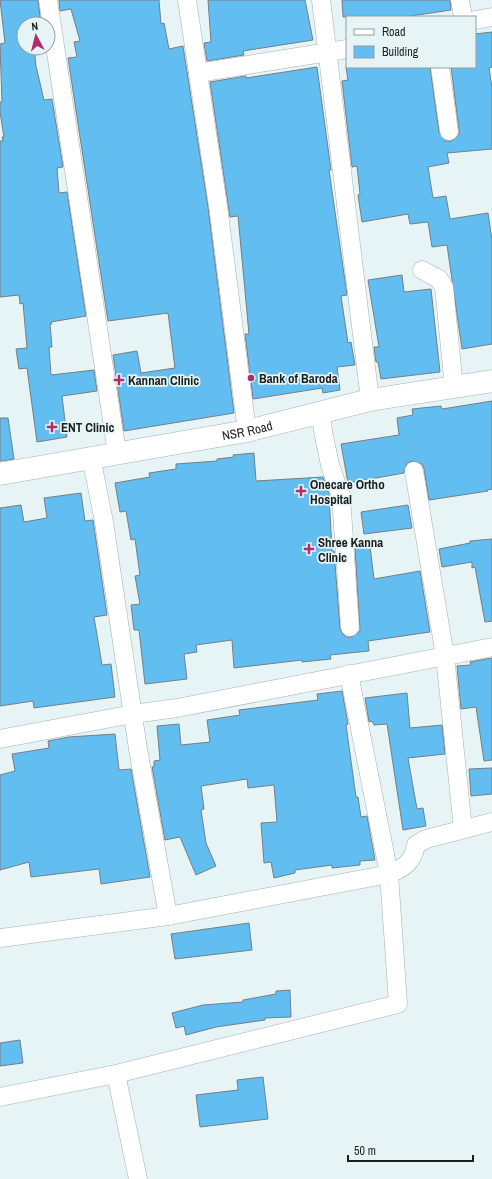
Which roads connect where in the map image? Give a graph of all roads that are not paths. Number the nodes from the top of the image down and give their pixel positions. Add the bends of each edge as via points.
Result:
1 (48, 0) edge
2 (187, 0) edge
3 (321, 0) edge
4 (460, 0) edge
5 (463, 16) edge
6 (492, 17) edge
7 (476, 20) edge
8 (346, 49) edge
9 (326, 54) junction
10 (440, 68) edge
11 (198, 73) junction
12 (449, 131) dead end
13 (422, 270) dead end
14 (492, 381) edge
15 (454, 388) junction
16 (370, 400) junction
17 (321, 412) junction
18 (247, 431) junction
19 (117, 453) junction
20 (91, 457) junction
21 (414, 471) dead end
22 (0, 474) edge
23 (350, 626) dead end
24 (492, 647) edge
25 (445, 656) junction
26 (349, 674) junction
27 (133, 714) junction
28 (0, 739) edge
29 (492, 822) edge
30 (463, 829) junction
31 (389, 874) junction
32 (168, 916) junction
33 (0, 938) edge
34 (116, 1074) junction
35 (0, 1097) edge
36 (138, 1179) edge

1 - 19 street
2 - 11 street
3 - 9 street
4 - 5 street
6 - 7 street
8 - 9 street
9 - 11 street
9 - 16 street
10 - 12 street
11 - 18 street
13 - 15 street via 439,279 444,288
14 - 15 main road, NSR Road
15 - 16 main road, NSR Road
16 - 17 main road, NSR Road
17 - 18 main road, NSR Road
17 - 23 street via 330,465 341,496
18 - 19 main road, NSR Road
19 - 20 main road, NSR Road
20 - 22 main road, NSR Road
20 - 27 street via 104,522
21 - 25 street
24 - 25 street
25 - 26 street
25 - 30 street
26 - 27 street via 177,708
26 - 31 street
27 - 28 street
27 - 32 street
29 - 30 street
30 - 31 street via 426,839 416,845 414,856 403,868
31 - 32 street
31 - 34 street via 398,1004
32 - 33 street
34 - 35 street
34 - 36 street

